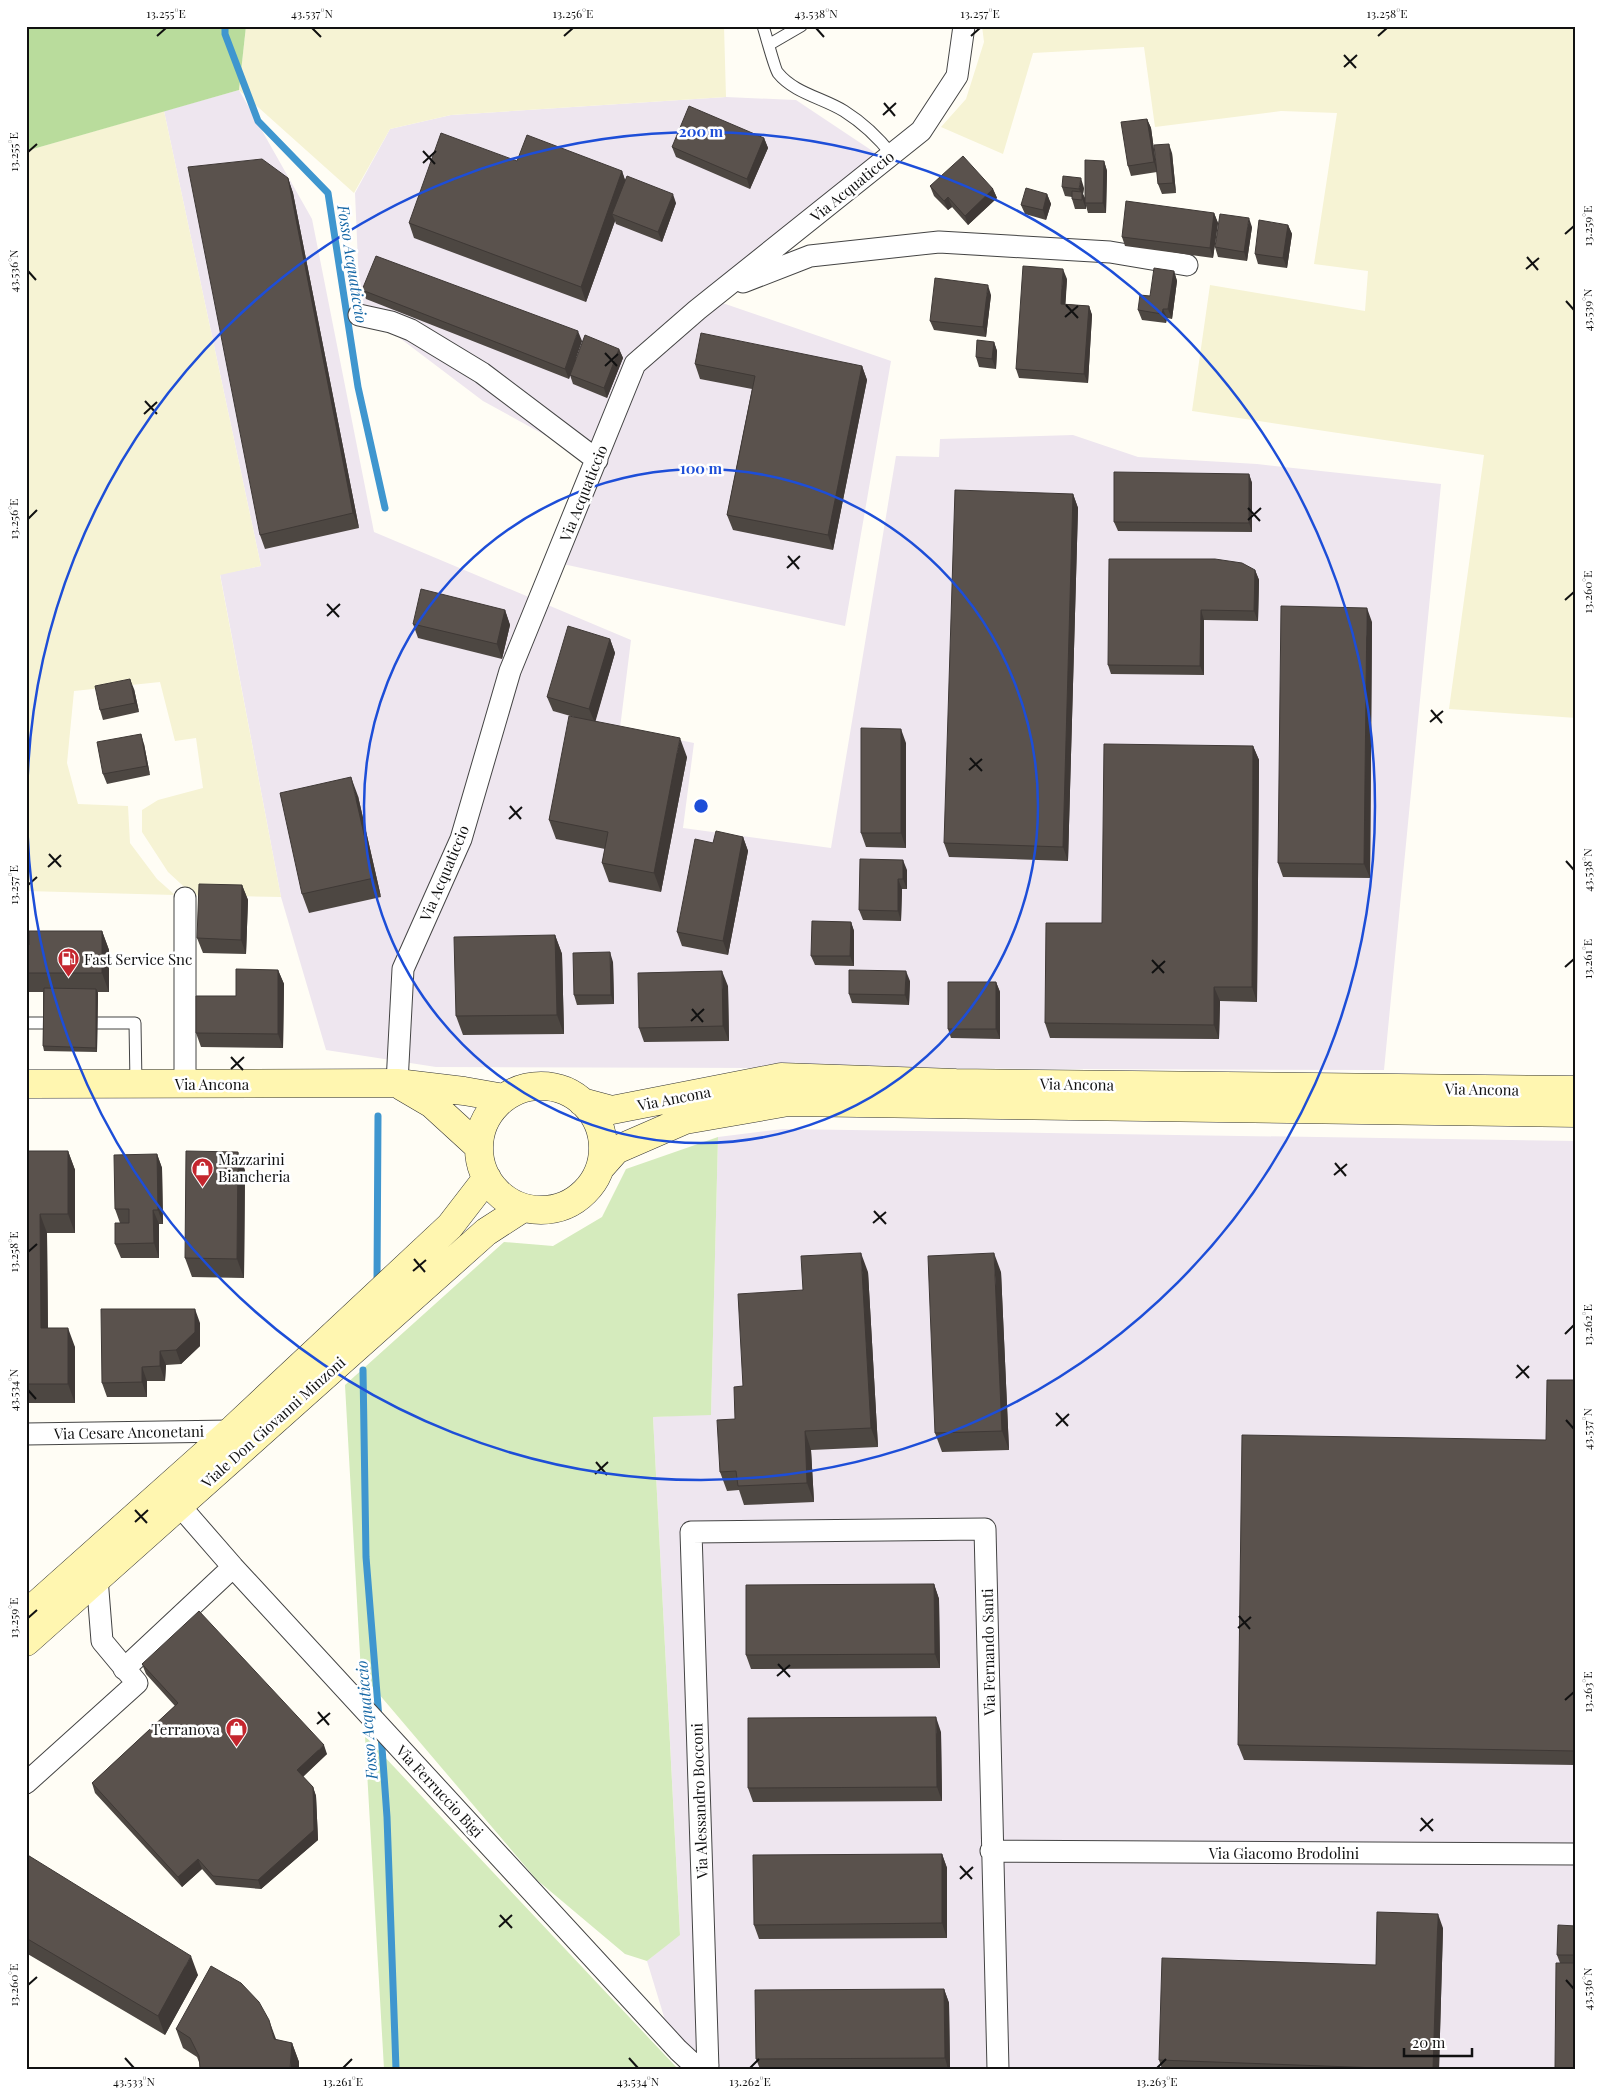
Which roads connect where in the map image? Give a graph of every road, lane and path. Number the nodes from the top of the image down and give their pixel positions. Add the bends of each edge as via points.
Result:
1 (763, 26) edge
2 (801, 26) edge
3 (964, 26) edge
4 (770, 44) junction
5 (892, 154) junction
6 (1187, 265) dead end
7 (722, 290) junction
8 (359, 315) dead end
9 (597, 460) junction
10 (185, 898) dead end
11 (26, 1023) edge
12 (26, 1084) edge
13 (136, 1084) junction
14 (185, 1084) junction
15 (397, 1084) junction
16 (1576, 1090) edge
17 (504, 1098) junction
18 (582, 1102) junction
19 (1576, 1114) edge
20 (479, 1147) junction
21 (600, 1168) junction
22 (487, 1178) junction
23 (524, 1208) junction
24 (231, 1431) junction
25 (26, 1434) edge
26 (179, 1505) junction
27 (691, 1532) joint
28 (233, 1567) junction
29 (97, 1578) junction
30 (26, 1614) edge
31 (26, 1642) edge
32 (124, 1669) junction
33 (26, 1783) edge
34 (992, 1851) junction
35 (1576, 1854) edge
36 (708, 2067) edge
37 (998, 2069) edge

1 - 4 lane
2 - 4 lane
3 - 5 street, Via Acquaticcio via 957,76 921,131
4 - 5 lane via 777,72 792,85 844,111 877,136
5 - 7 street, Via Acquaticcio
6 - 7 street via 1110,252 939,242 810,256
7 - 9 street, Via Acquaticcio via 635,364
8 - 9 street via 411,330 482,372
9 - 15 street, Via Acquaticcio via 510,671 460,838 403,969
10 - 14 street
11 - 13 lane via 135,1023
12 - 13 main road, Via Ancona
13 - 14 main road, Via Ancona
14 - 15 main road, Via Ancona
15 - 17 main road, Via Ancona
15 - 20 main road, Via Ancona via 432,1104
16 - 18 main road, Via Ancona via 781,1078 612,1110
17 - 18 main road via 530,1087 544,1086 558,1088
17 - 20 main road via 486,1120
18 - 21 main road via 598,1125 603,1154
19 - 21 main road, Via Ancona via 788,1102 684,1120 616,1150
20 - 22 main road
21 - 23 main road via 586,1191 564,1206 537,1210
22 - 23 main road via 509,1202
22 - 24 main road, Viale Don Giovanni Minzoni via 450,1226
23 - 26 main road, Viale Don Giovanni Minzoni via 486,1232
24 - 25 street, Via Cesare Anconetani
24 - 30 main road, Viale Don Giovanni Minzoni
26 - 28 street, Via Ferruccio Bigi
26 - 29 main road, Viale Don Giovanni Minzoni
27 - 34 street, Via Fernando Santi via 985,1529
27 - 36 street, Via Alessandro Bocconi
28 - 32 street
28 - 36 street, Via Ferruccio Bigi via 678,2050 692,2063
29 - 31 main road, Viale Don Giovanni Minzoni
29 - 32 street via 102,1641
32 - 33 street via 137,1683
34 - 35 street, Via Giacomo Brodolini
34 - 37 street, Via Fernando Santi

